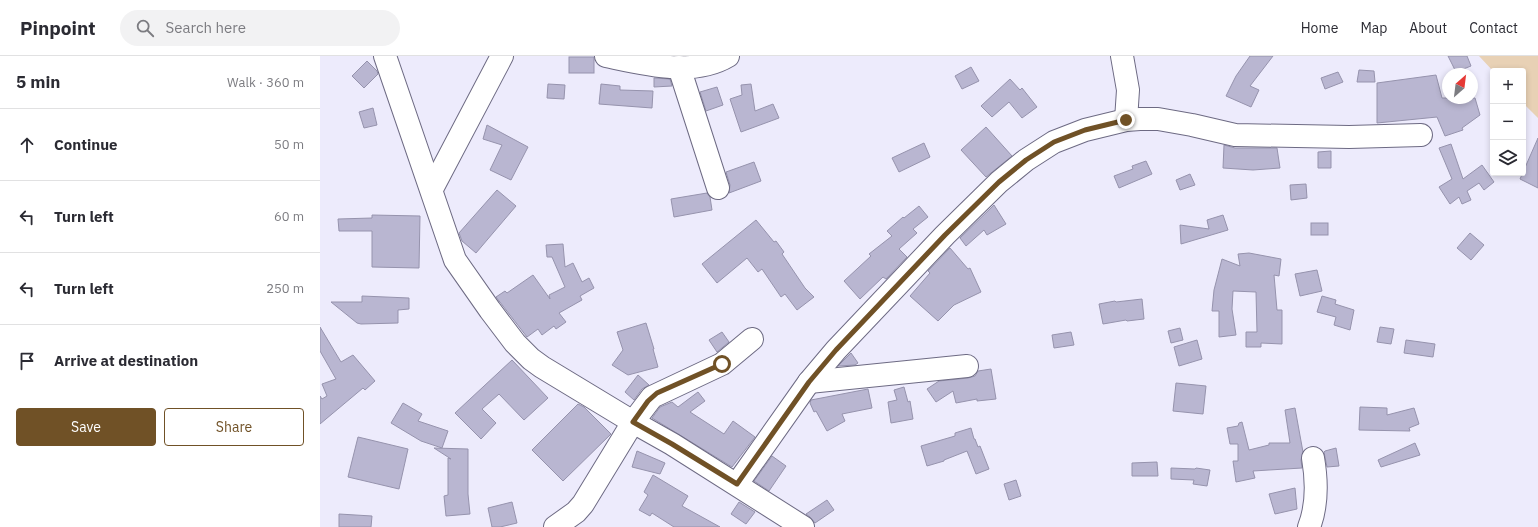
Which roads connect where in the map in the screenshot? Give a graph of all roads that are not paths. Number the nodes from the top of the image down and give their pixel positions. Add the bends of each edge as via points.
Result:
1 (385, 56) edge
2 (502, 56) edge
3 (606, 56) edge
4 (728, 56) edge
5 (1122, 56) edge
6 (679, 67) junction
7 (1126, 120) junction
8 (1421, 135) dead end
9 (718, 188) dead end
10 (432, 189) junction
11 (752, 338) dead end
12 (967, 366) dead end
13 (809, 382) junction
14 (633, 422) junction
15 (1313, 458) dead end
16 (737, 484) junction
17 (555, 527) edge
18 (804, 527) edge
19 (1309, 527) edge

1 - 10 street
2 - 10 street
3 - 6 street via 636,63
4 - 6 street via 716,63
5 - 7 street via 1128,90
6 - 9 street
7 - 8 street via 1158,120 1235,135 1349,138
7 - 13 street via 1085,130 1054,142 999,182 945,235
10 - 14 street via 455,260 515,343 542,367
11 - 14 street via 722,364 657,393
12 - 13 street
13 - 16 street
14 - 16 street
14 - 17 street via 583,504 573,515
15 - 19 street via 1316,496
16 - 18 street

